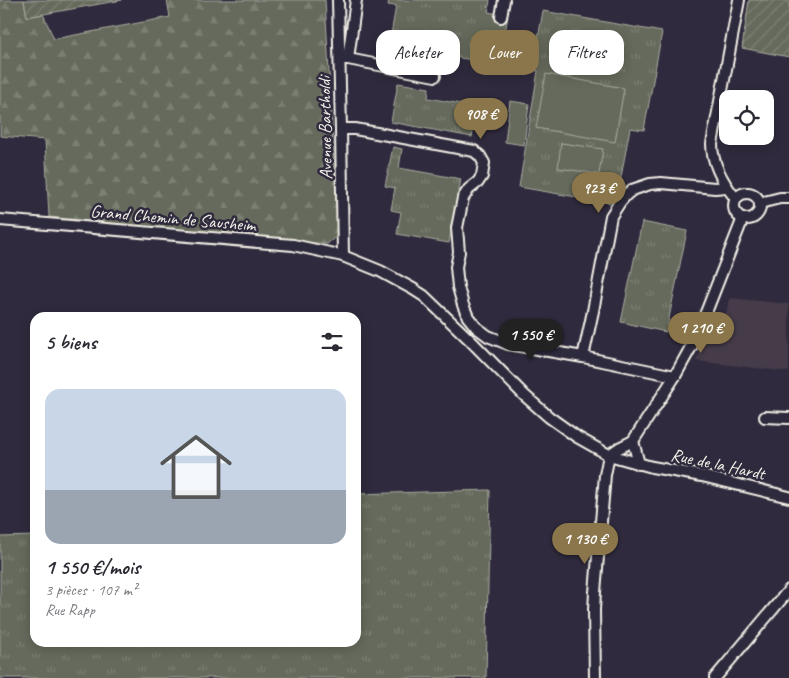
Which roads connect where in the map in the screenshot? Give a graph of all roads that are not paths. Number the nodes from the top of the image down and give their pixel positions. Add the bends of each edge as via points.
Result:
1 (338, 0) edge
2 (356, 0) edge
3 (504, 0) edge
4 (739, 0) edge
5 (501, 17) dead end
6 (344, 59) junction
7 (435, 76) dead end
8 (341, 129) junction
9 (727, 187) junction
10 (789, 198) edge
11 (736, 199) junction
12 (760, 203) junction
13 (743, 218) junction
14 (0, 220) edge
15 (343, 256) junction
16 (583, 357) junction
17 (674, 376) junction
18 (765, 417) dead end
19 (789, 418) edge
20 (633, 441) junction
21 (609, 456) junction
22 (639, 464) junction
23 (789, 497) edge
24 (789, 590) edge
25 (595, 678) edge
26 (714, 678) edge

1 - 6 street, Avenue Bartholdi
2 - 6 street
3 - 5 street
4 - 9 street via 712,144 716,164
6 - 7 street
6 - 8 street, Avenue Bartholdi
8 - 15 street, Avenue Bartholdi
8 - 16 street via 474,151 480,156 484,163 482,176 463,198 457,228 459,252 456,267 465,311 480,331 495,340
9 - 11 street
9 - 16 street via 650,184 632,190 620,202 611,216
10 - 12 street
11 - 12 street via 749,193 754,194
11 - 13 street via 735,209
12 - 13 street via 755,216
13 - 17 street via 700,329
14 - 15 street, Grand Chemin de Sausheim via 292,245
15 - 21 street, Rue de la Hardt via 380,271 424,296 549,417
16 - 17 street
17 - 20 street
18 - 19 street
20 - 21 street
20 - 22 street
21 - 22 street, Rue de la Hardt
21 - 25 street via 594,610
22 - 23 street, Rue de la Hardt
24 - 26 street

